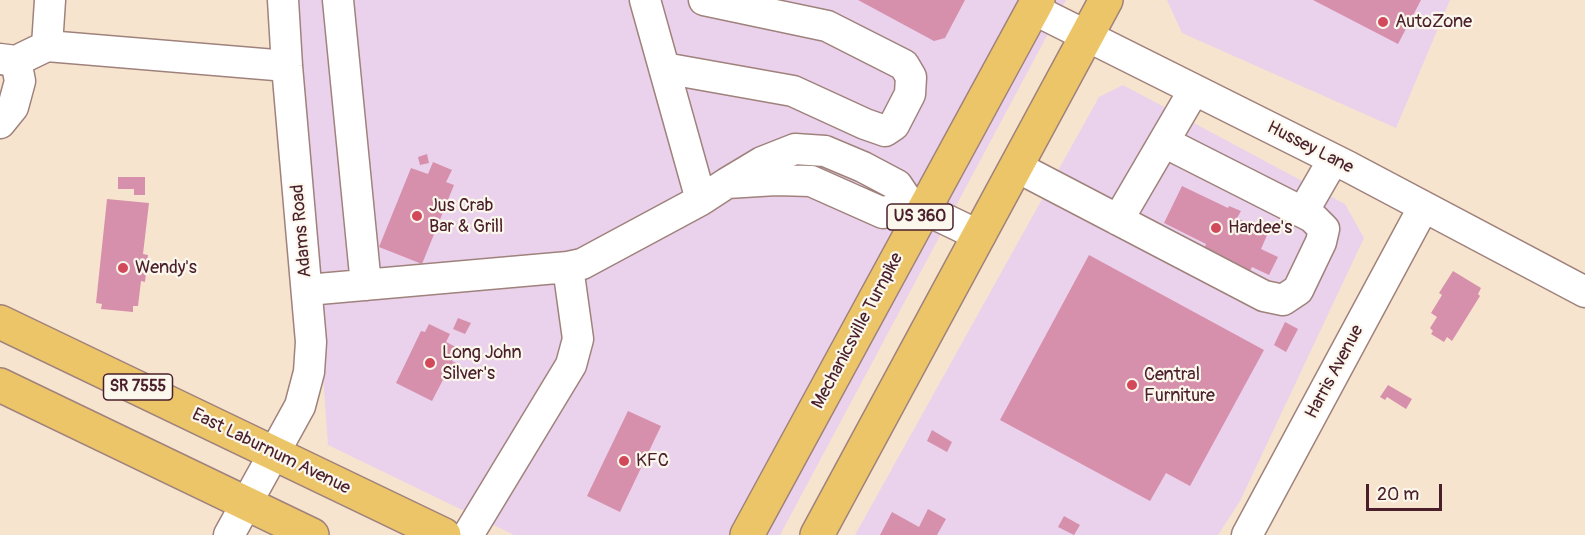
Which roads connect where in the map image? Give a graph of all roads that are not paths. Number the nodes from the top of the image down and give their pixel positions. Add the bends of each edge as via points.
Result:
1 (50, 0) edge
2 (338, 0) edge
3 (645, 0) edge
4 (704, 0) edge
5 (1106, 0) edge
6 (291, 2) edge
7 (1036, 5) edge
8 (1086, 36) junction
9 (47, 46) junction
10 (8, 60) edge
11 (287, 66) junction
12 (664, 68) junction
13 (1194, 90) junction
14 (0, 123) edge
15 (1164, 142) junction
16 (1333, 159) junction
17 (1017, 167) junction
18 (701, 200) junction
19 (917, 206) junction
20 (1423, 208) junction
21 (1303, 212) junction
22 (1118, 220) junction
23 (980, 236) junction
24 (568, 267) junction
25 (366, 285) junction
26 (307, 290) junction
27 (1585, 292) edge
28 (0, 322) edge
29 (0, 385) edge
30 (275, 454) junction
31 (247, 503) junction
32 (230, 535) edge
33 (312, 535) edge
34 (444, 535) edge
35 (468, 535) edge
36 (747, 535) edge
37 (817, 535) edge
38 (1247, 535) edge

1 - 9 street
2 - 25 street
3 - 12 street
4 - 12 street via 827,26 904,65 911,77 910,94 894,125 885,131 793,91
5 - 8 main road, US 360
6 - 11 street, Adams Road
7 - 8 street, Hussey Lane
7 - 19 main road, Mechanicsville Turnpike / US 360
8 - 13 street, Hussey Lane
8 - 17 main road, US 360
9 - 10 street
9 - 11 street
10 - 14 street via 20,81 13,107
11 - 26 street, Adams Road
12 - 18 street
13 - 15 street
13 - 16 street, Hussey Lane
15 - 21 street
15 - 22 street
16 - 20 street, Hussey Lane
16 - 21 street
17 - 22 street
17 - 23 main road, US 360
18 - 19 street via 762,162 795,149 825,151 863,167 897,185
18 - 24 street via 582,264
19 - 23 street
19 - 36 main road, Mechanicsville Turnpike / US 360
20 - 27 street, Hussey Lane
20 - 38 street, Harris Avenue
21 - 22 street via 1324,229 1298,290 1283,300 1264,296
23 - 37 main road, US 360
24 - 25 street
24 - 35 street via 578,339 571,366
25 - 26 street
26 - 30 street, Adams Road via 309,372 300,406
28 - 30 main road, East Laburnum Avenue / SR 7555
29 - 31 main road
30 - 31 street, Adams Road
30 - 34 main road, East Laburnum Avenue / SR 7555
31 - 32 street, Adams Road
31 - 33 main road

